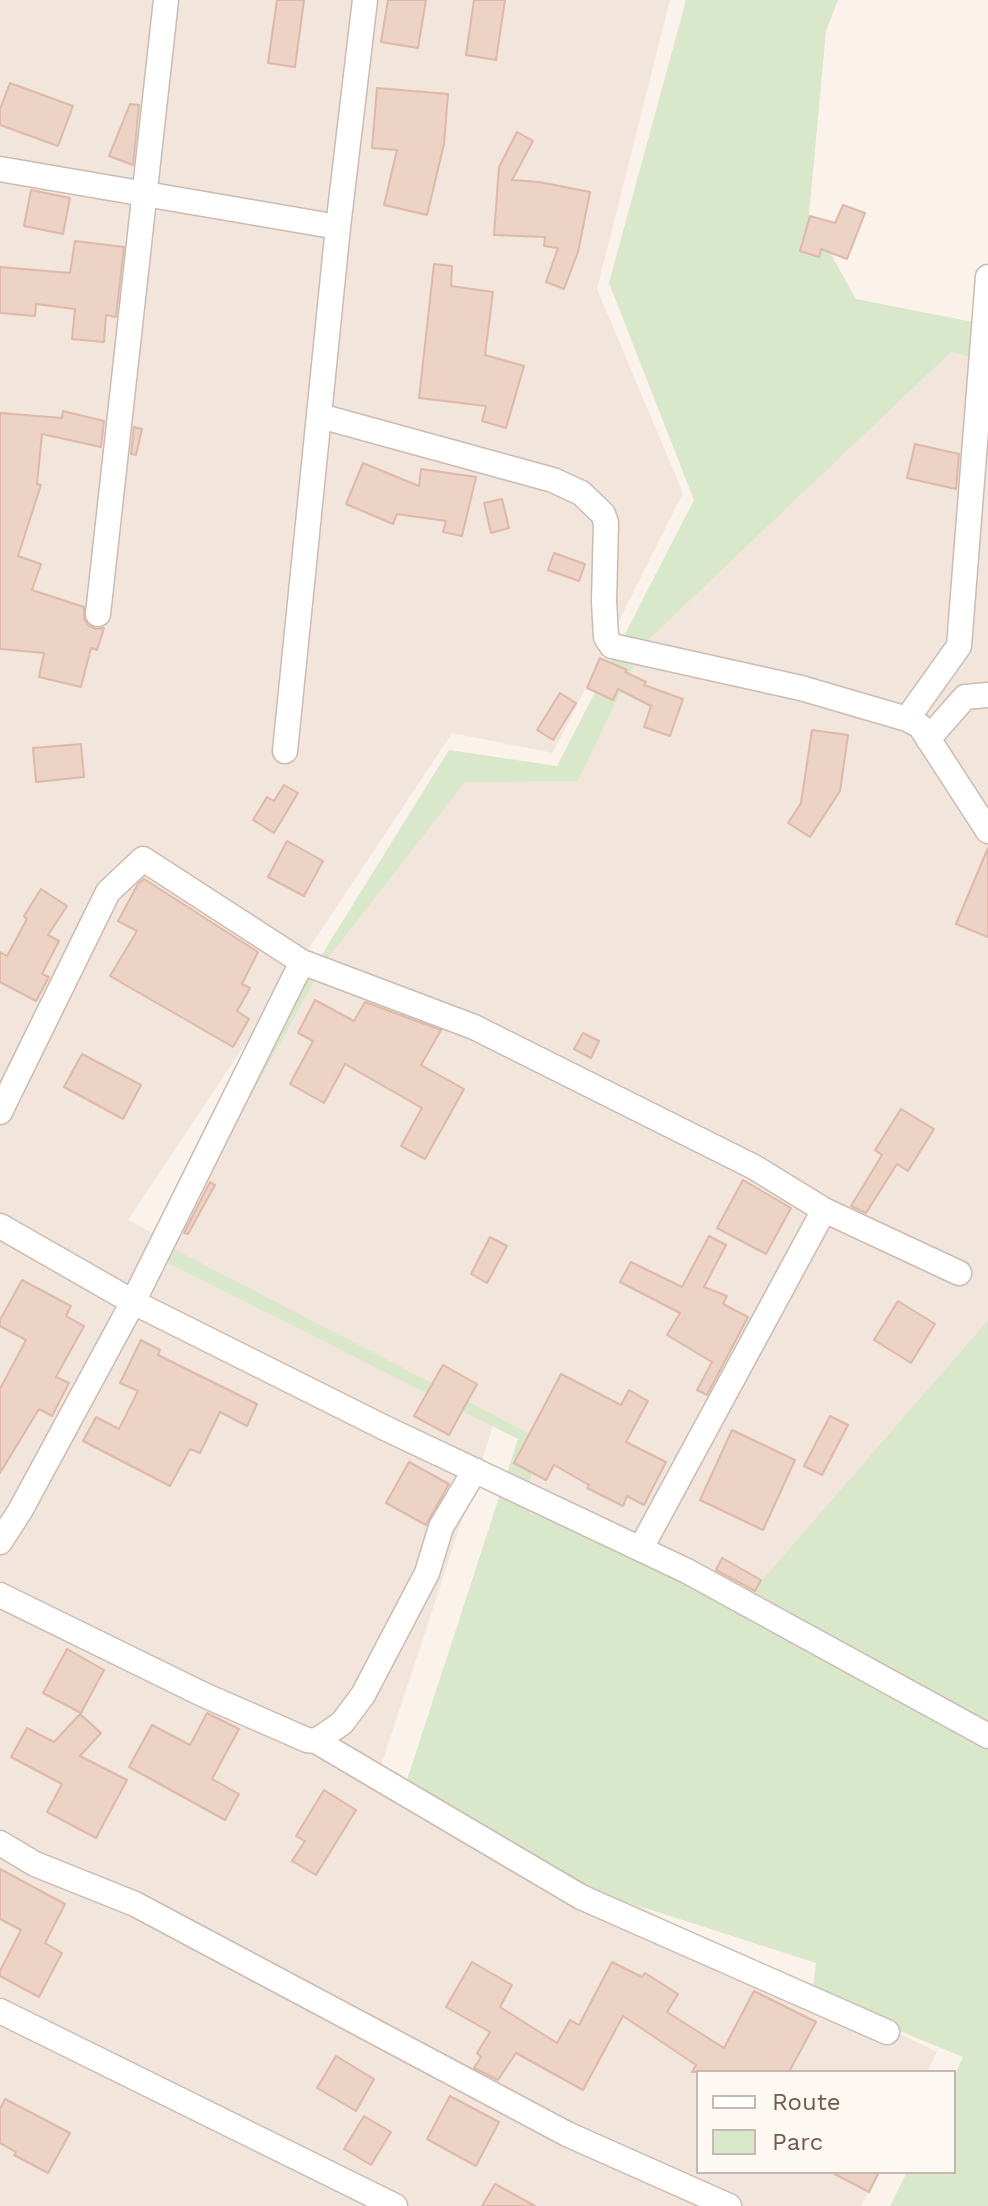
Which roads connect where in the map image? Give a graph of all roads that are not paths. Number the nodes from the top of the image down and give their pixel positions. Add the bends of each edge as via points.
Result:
1 (166, 0) edge
2 (365, 0) edge
3 (0, 169) edge
4 (144, 195) junction
5 (338, 227) junction
6 (988, 277) edge
7 (320, 416) junction
8 (98, 614) dead end
9 (988, 695) edge
10 (907, 719) junction
11 (928, 739) junction
12 (285, 751) dead end
13 (988, 831) edge
14 (302, 962) junction
15 (0, 1112) edge
16 (824, 1210) junction
17 (0, 1226) edge
18 (959, 1273) dead end
19 (133, 1302) junction
20 (475, 1470) junction
21 (0, 1542) edge
22 (641, 1548) junction
23 (0, 1595) edge
24 (976, 1723) edge
25 (988, 1736) edge
26 (316, 1741) junction
27 (0, 1843) edge
28 (0, 2011) edge
29 (887, 2032) dead end
30 (395, 2206) edge
31 (729, 2206) edge

1 - 4 street
2 - 5 street
3 - 4 street
4 - 5 street
4 - 8 street
5 - 7 street
6 - 10 street via 959,646
7 - 10 street via 553,480 594,503 606,523 604,601 606,637 612,646 801,688
7 - 12 street
9 - 11 street via 965,697
10 - 11 street
11 - 13 street
14 - 15 street via 143,859 108,892
14 - 16 street via 474,1027 754,1167
14 - 19 street
16 - 18 street
16 - 22 street
17 - 19 street
19 - 20 street
19 - 21 street
20 - 22 street
20 - 26 street via 441,1527 427,1573 363,1695 342,1723
22 - 24 street
23 - 26 street via 204,1695
24 - 25 street
26 - 29 street via 581,1897
27 - 31 street via 35,1864 135,1904 567,2134
28 - 30 street

